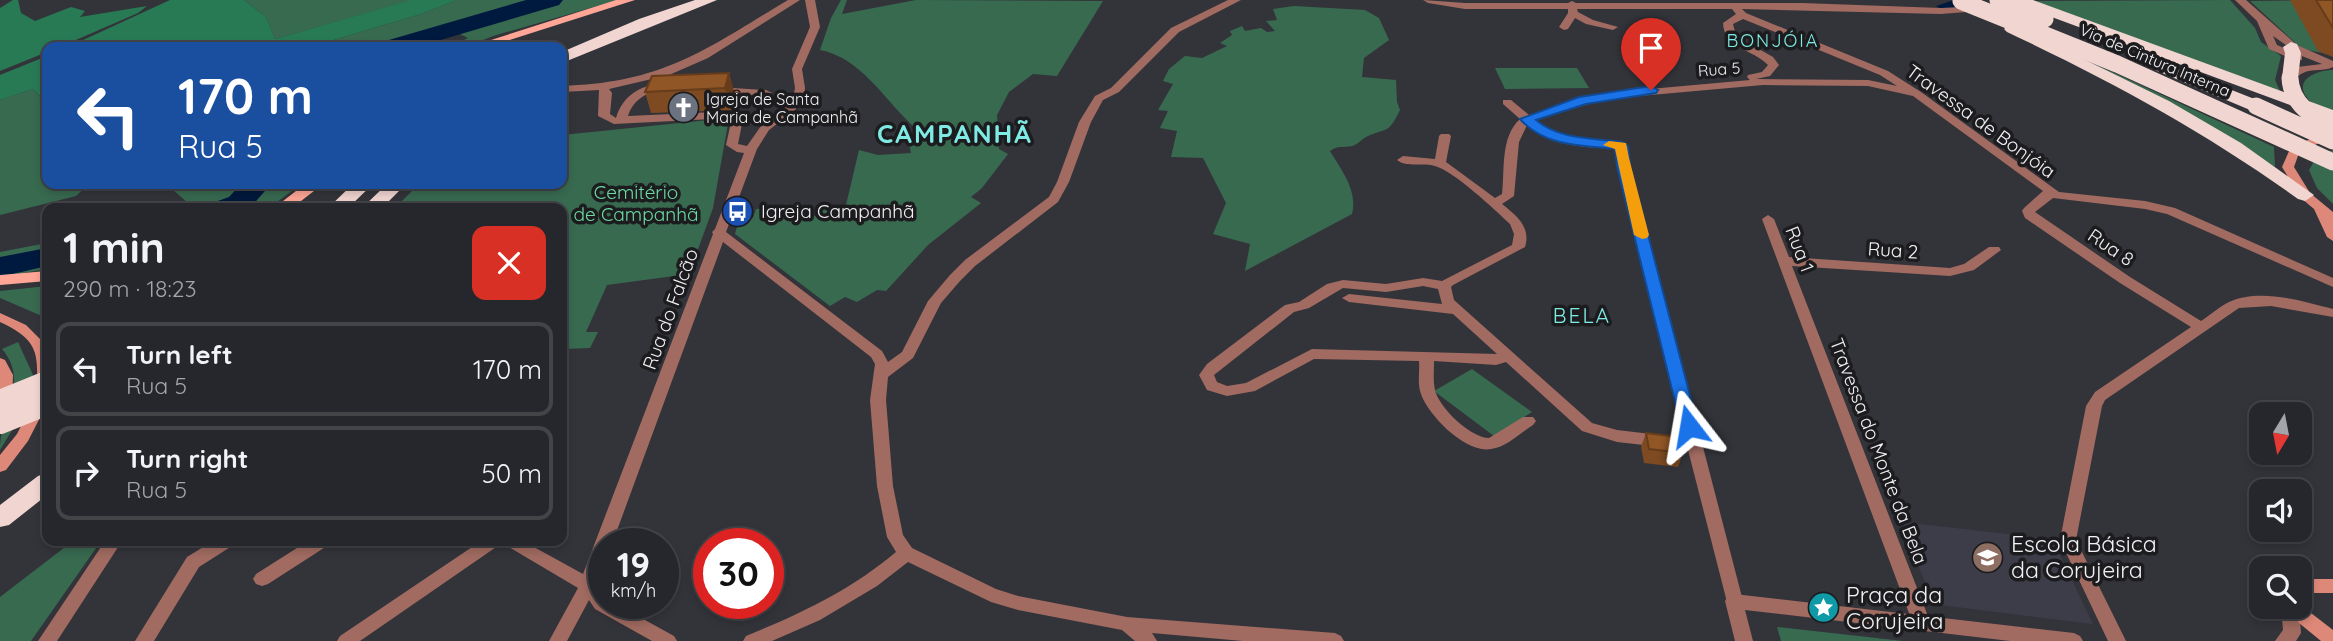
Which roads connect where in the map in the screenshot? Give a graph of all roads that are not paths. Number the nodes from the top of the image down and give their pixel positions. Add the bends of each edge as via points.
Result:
1 (629, 0) edge
2 (672, 0) edge
3 (710, 0) edge
4 (795, 0) edge
5 (810, 0) edge
6 (1236, 0) edge
7 (1248, 0) edge
8 (1428, 0) edge
9 (1998, 0) edge
10 (2012, 0) edge
11 (2019, 0) edge
12 (2240, 0) edge
13 (1960, 1) edge
14 (1573, 8) junction
15 (1739, 10) junction
16 (1212, 13) junction
17 (2053, 17) junction
18 (1564, 27) dead end
19 (1613, 27) dead end
20 (491, 42) edge
21 (564, 42) edge
22 (2292, 52) junction
23 (567, 56) edge
24 (2330, 66) edge
25 (1913, 74) dead end
26 (2290, 78) junction
27 (1898, 82) junction
28 (1702, 86) junction
29 (603, 87) junction
30 (676, 87) edge
31 (567, 89) edge
32 (703, 89) edge
33 (743, 92) junction
34 (766, 93) dead end
35 (1917, 94) junction
36 (1507, 102) dead end
37 (738, 114) junction
38 (2333, 116) edge
39 (1527, 119) junction
40 (629, 121) junction
41 (2333, 129) edge
42 (1445, 136) dead end
43 (2333, 140) edge
44 (751, 149) junction
45 (1403, 160) dead end
46 (2333, 162) edge
47 (1440, 163) junction
48 (309, 189) edge
49 (358, 189) edge
50 (392, 189) edge
51 (2049, 192) junction
52 (2305, 195) junction
53 (289, 203) edge
54 (343, 203) edge
55 (376, 203) edge
56 (1493, 204) junction
57 (2320, 209) junction
58 (2333, 218) edge
59 (1768, 219) dead end
60 (718, 232) junction
61 (2333, 236) edge
62 (1994, 250) dead end
63 (1784, 261) junction
64 (42, 276) edge
65 (0, 280) edge
66 (2333, 283) edge
67 (1444, 287) junction
68 (1796, 292) joint
69 (1349, 298) dead end
70 (1457, 310) junction
71 (2333, 313) edge
72 (0, 317) edge
73 (2201, 327) junction
74 (1426, 356) junction
75 (1508, 356) junction
76 (42, 357) edge
77 (2, 371) edge
78 (883, 373) junction
79 (42, 385) edge
80 (42, 400) edge
81 (0, 402) edge
82 (42, 405) edge
83 (0, 413) edge
84 (1528, 421) dead end
85 (0, 422) edge
86 (1694, 445) junction
87 (0, 466) edge
88 (42, 486) edge
89 (0, 518) edge
90 (609, 528) edge
91 (111, 546) edge
92 (218, 546) edge
93 (313, 546) edge
94 (487, 546) edge
95 (518, 546) edge
96 (906, 553) junction
97 (262, 579) dead end
98 (588, 585) joint
99 (2330, 585) edge
100 (2312, 586) edge
101 (1734, 601) junction
102 (628, 619) edge
103 (2289, 619) edge
104 (2306, 619) edge
105 (1127, 624) junction
106 (1922, 624) junction
107 (1284, 638) edge
108 (2333, 640) edge
109 (47, 641) edge
110 (144, 641) edge
111 (346, 641) edge
112 (558, 641) edge
113 (668, 641) edge
114 (752, 641) edge
115 (1148, 641) edge
116 (1335, 641) edge
117 (1744, 641) edge
118 (2074, 641) edge
119 (2117, 641) edge
120 (2284, 641) edge

1 - 20 main road
2 - 21 highway
3 - 23 highway
4 - 29 street via 710,52 656,75
5 - 44 street, Rua do Falcão via 815,27 797,69 798,99 765,128
6 - 16 street
7 - 16 street
8 - 14 street via 1465,6
9 - 17 highway, Via de Cintura Interna, bridge
10 - 15 street via 1975,9 1923,11
11 - 17 highway
12 - 22 street via 2260,19 2271,44
13 - 46 highway, Via de Cintura Interna, bridge via 2118,64
13 - 52 highway, bridge via 2196,121
14 - 15 street
14 - 18 street
14 - 19 street via 1590,22
15 - 27 street, Travessa de Bonjóia
15 - 28 street via 1728,23 1731,38 1769,58 1773,68 1766,74
16 - 78 street via 1175,30 1115,90 1100,98 1054,199 955,278 935,301 908,355
17 - 38 highway
17 - 43 highway, Via de Cintura Interna, bridge
22 - 24 street
22 - 26 highway
24 - 26 street via 2301,69
25 - 27 street
26 - 41 highway, bridge via 2291,92 2300,104
27 - 35 street, Travessa de Bonjóia
28 - 35 street, Rua 5 via 1774,81 1860,83
28 - 39 street, Rua 5 via 1594,98
29 - 31 street
29 - 40 street via 604,116
30 - 40 street via 653,88 633,98 623,109 622,118
32 - 33 street
33 - 34 street
33 - 37 street
35 - 51 street, Travessa de Bonjóia
36 - 39 street
37 - 40 street
37 - 44 street via 732,145
39 - 56 street via 1518,124 1514,135 1508,197
39 - 86 street via 1557,138 1622,146
42 - 47 street
43 - 52 main road via 2314,141 2294,151 2289,160 2288,167
44 - 60 street, Rua do Falcão
45 - 47 street
47 - 56 street
48 - 53 main road
49 - 54 highway
50 - 55 highway
51 - 66 street, Travessa de Bonjóia via 2069,199 2171,211
51 - 73 street, Rua 8 via 2029,215
52 - 57 main road
56 - 67 street via 1518,224 1518,247
57 - 58 main road
57 - 61 main road
59 - 63 street, Rua 1
60 - 78 street via 867,345 877,354
60 - 90 street, Rua do Falcão
62 - 63 street, Rua 2 via 1969,267 1950,272
63 - 68 street, Rua 1
64 - 65 main road
67 - 70 street via 1448,302
67 - 74 street via 1423,280 1387,288 1338,284 1303,307 1290,308 1206,375 1212,386 1227,391 1250,387 1312,354
68 - 106 street, Travessa do Monte da Bela
69 - 70 street
70 - 75 street
71 - 73 street via 2286,303 2242,303
72 - 76 main road via 30,335
73 - 119 street via 2100,396 2094,406 2068,540
74 - 75 street
74 - 84 street via 1427,391 1439,413 1480,445 1489,445
75 - 86 street via 1587,427 1617,436
77 - 83 main road via 4,407
78 - 96 street via 878,400 885,486 895,537
79 - 81 highway, bridge
80 - 87 main road
82 - 85 highway, bridge
86 - 101 street
88 - 89 highway
91 - 109 street
92 - 110 street via 193,562
93 - 97 street
94 - 111 street
95 - 98 street
96 - 105 street via 991,595
96 - 114 street via 872,582 834,605
98 - 112 street, Rua do Falcão
99 - 100 main road
101 - 106 street
101 - 117 street
102 - 113 street
103 - 120 street via 2292,633
104 - 108 main road
105 - 107 street
105 - 115 street
106 - 118 street
107 - 116 street

